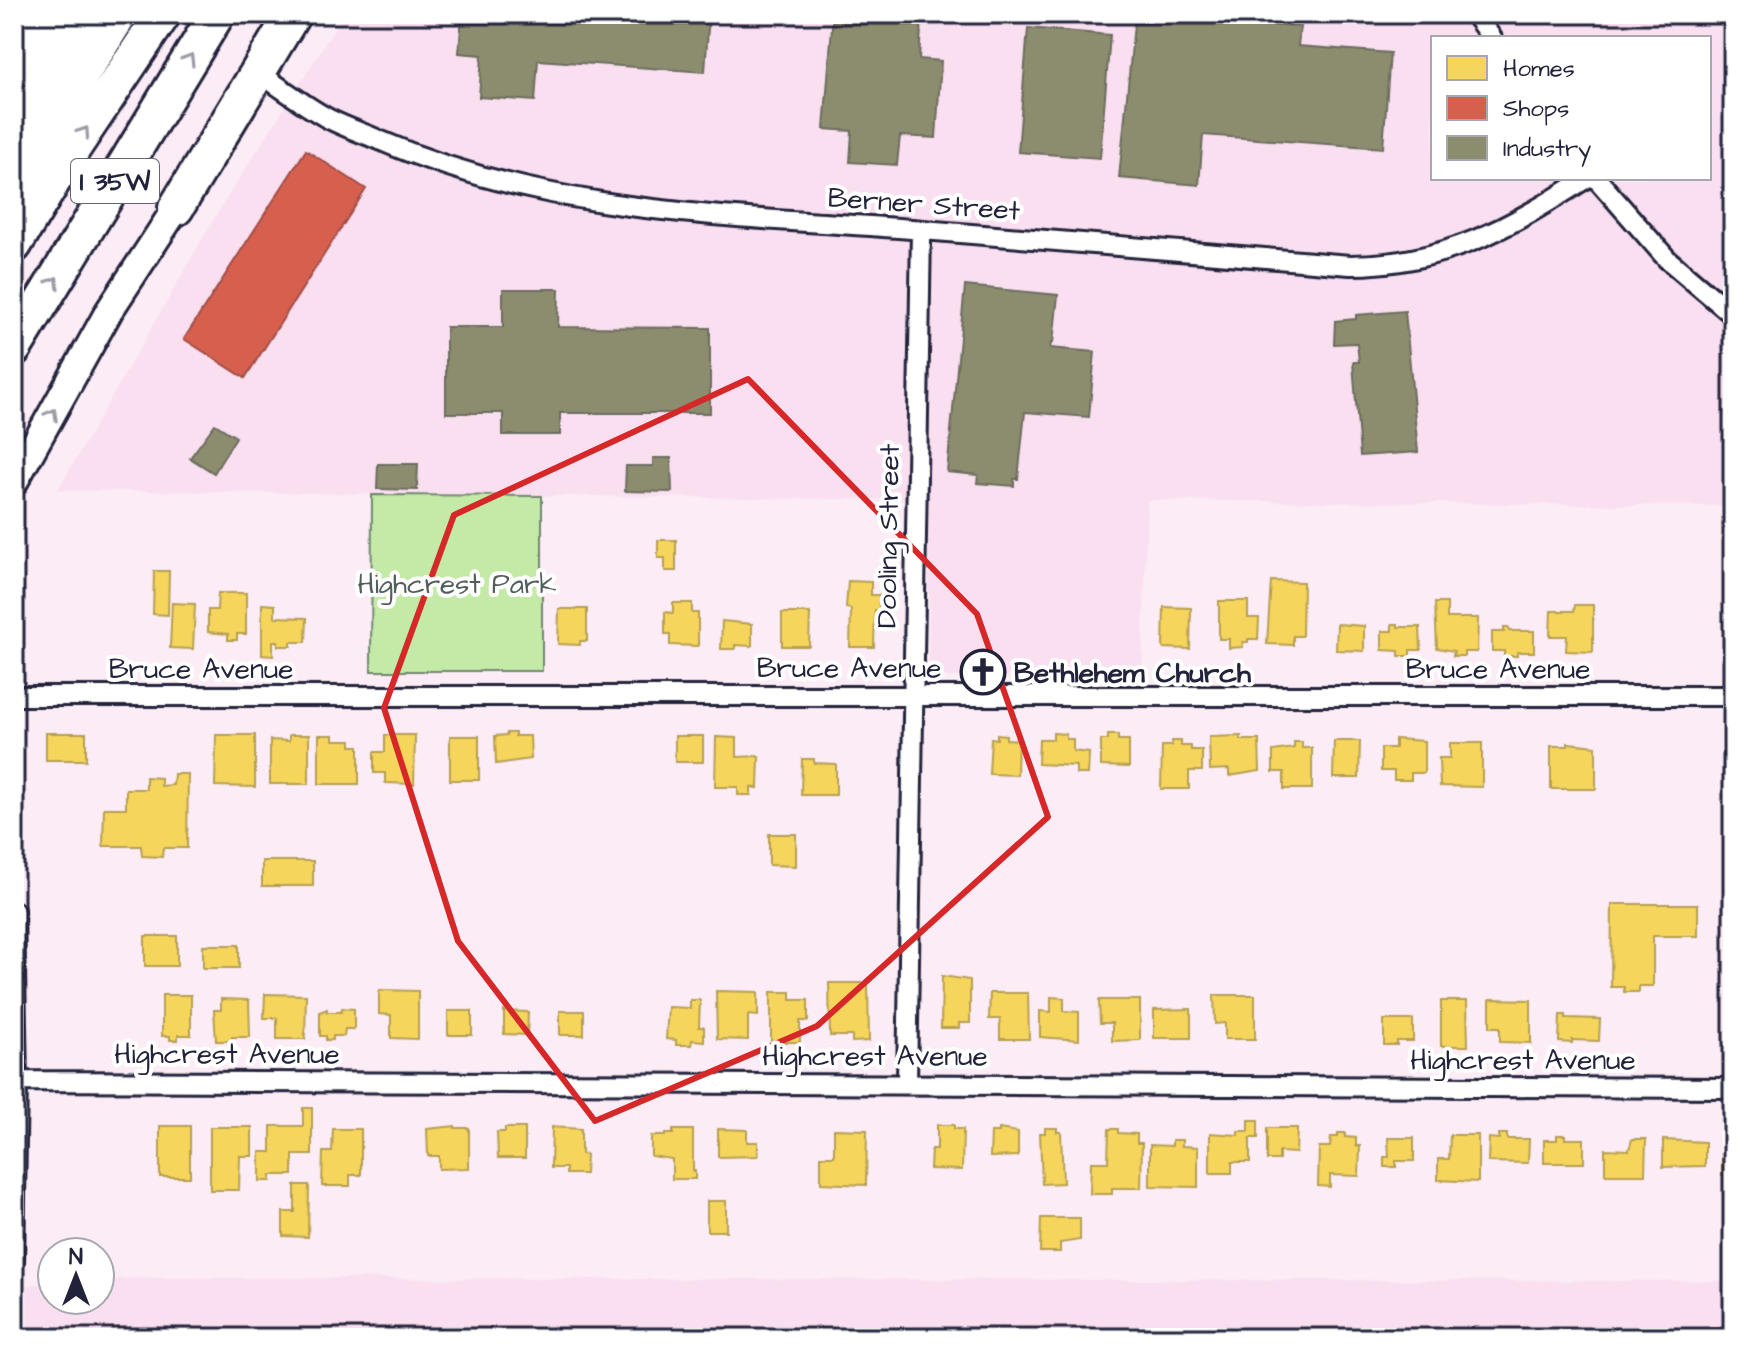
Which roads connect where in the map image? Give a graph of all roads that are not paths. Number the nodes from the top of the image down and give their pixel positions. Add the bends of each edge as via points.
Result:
1 (41, 14) edge
2 (81, 14) edge
3 (120, 14) edge
4 (163, 14) edge
5 (217, 14) edge
6 (293, 14) edge
7 (304, 14) edge
8 (1474, 14) edge
9 (1490, 36) edge
10 (14, 57) edge
11 (263, 76) junction
12 (14, 119) edge
13 (1584, 180) edge
14 (1598, 180) edge
15 (14, 181) edge
16 (176, 208) junction
17 (921, 230) junction
18 (21, 234) edge
19 (1733, 315) edge
20 (14, 348) edge
21 (14, 482) edge
22 (912, 695) junction
23 (14, 696) edge
24 (1733, 696) edge
25 (14, 911) edge
26 (17, 1081) junction
27 (907, 1083) junction
28 (1733, 1088) edge
29 (14, 1259) edge

1 - 10 highway
2 - 12 highway
3 - 15 highway
18 -> 4 highway
20 -> 5 highway, I 35W
6 - 16 highway
7 - 11 main road
8 - 9 street
11 - 16 main road
11 - 17 street, Berner Street via 329,119 415,156 540,192 711,217
13 - 17 street, Berner Street via 1486,236 1441,254 1383,265
14 - 19 street via 1667,259
21 -> 16 main road via 109,311
17 - 22 street, Dooling Street
22 - 23 street, Bruce Avenue
22 - 24 street, Bruce Avenue
22 - 27 street, Dooling Street
25 - 26 street
26 - 27 street, Highcrest Avenue
26 - 29 street
27 - 28 street, Highcrest Avenue

